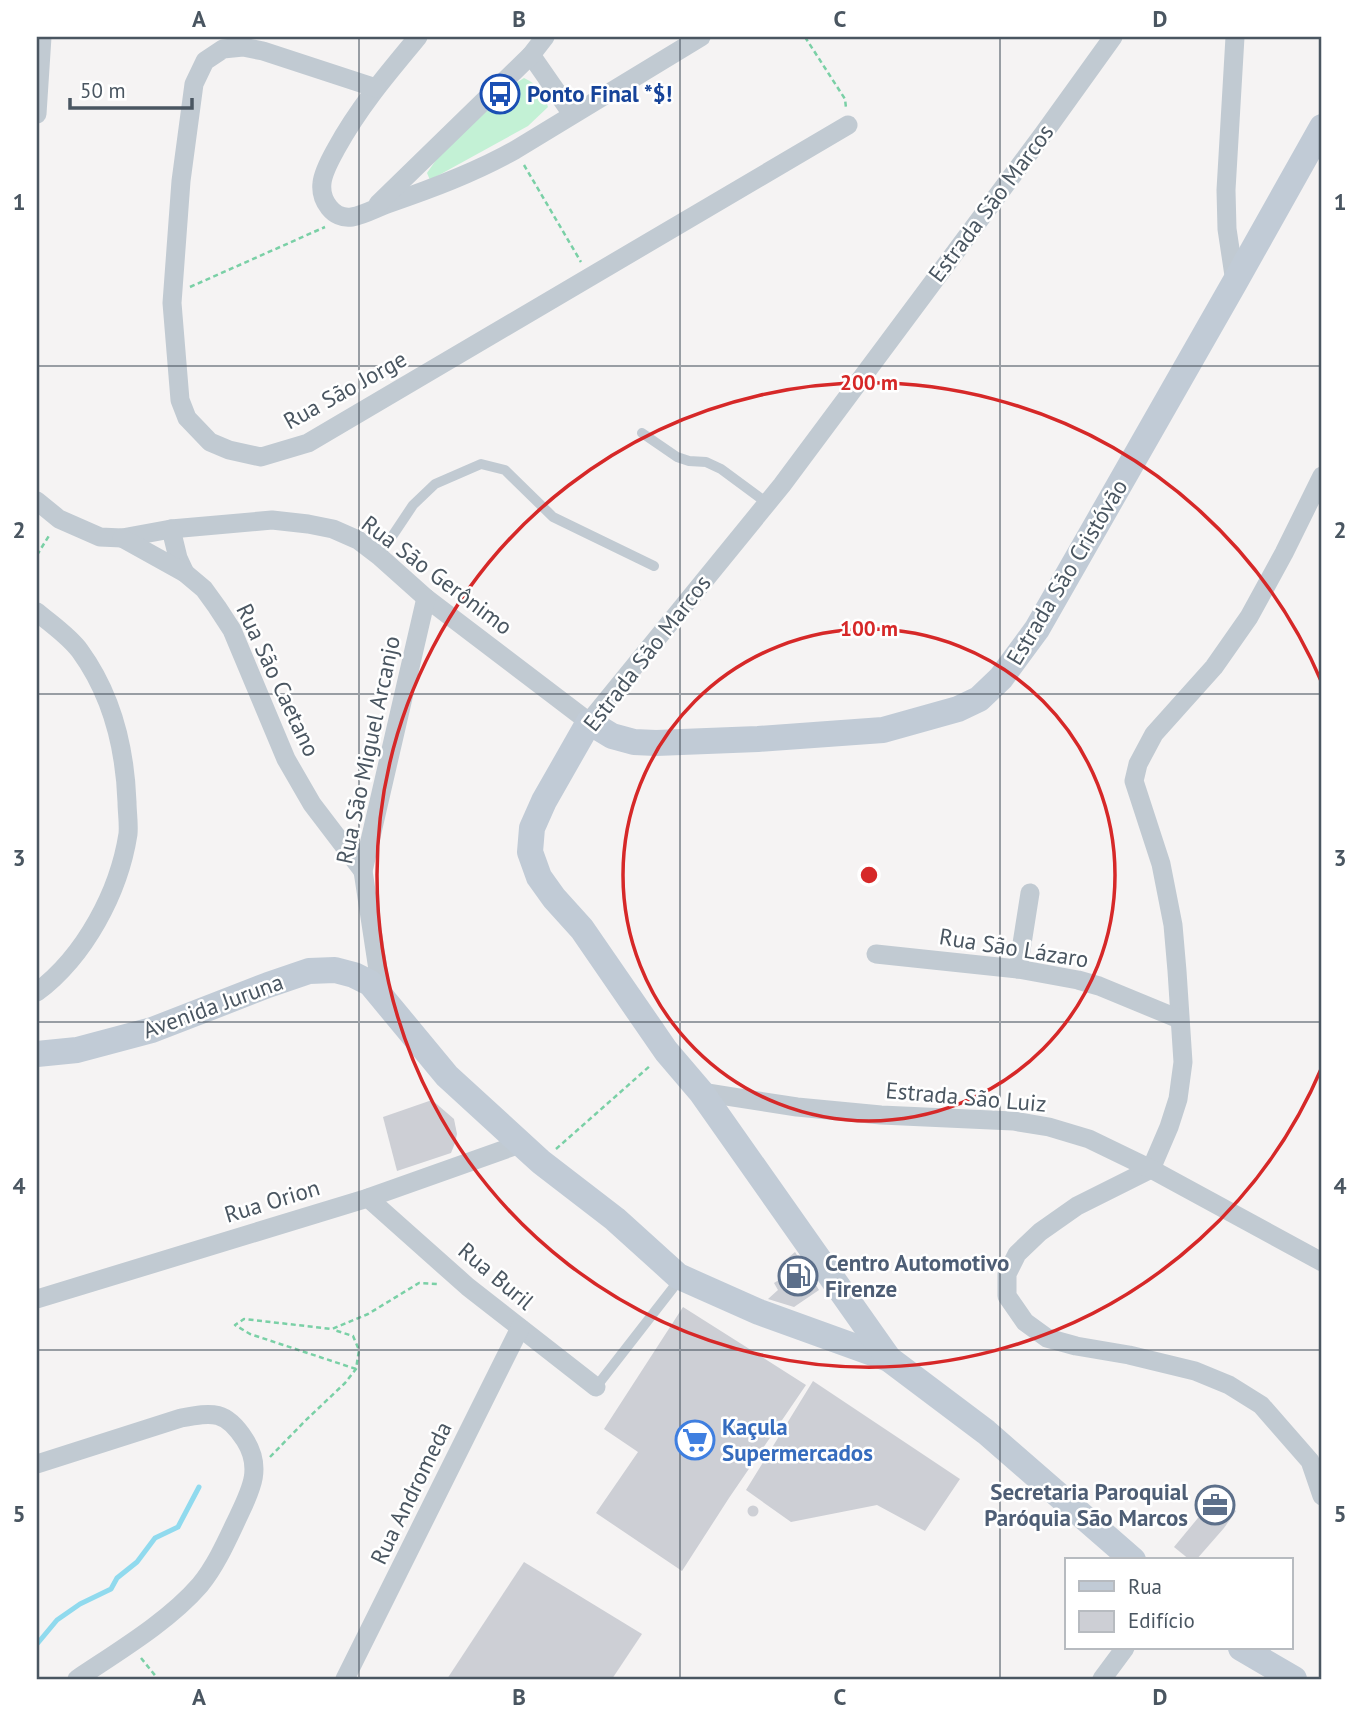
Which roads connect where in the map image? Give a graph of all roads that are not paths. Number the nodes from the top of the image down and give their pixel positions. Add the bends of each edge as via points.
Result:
1 (42, 37) edge
2 (418, 37) edge
3 (545, 37) edge
4 (701, 37) edge
5 (1113, 37) edge
6 (1235, 37) edge
7 (531, 55) junction
8 (376, 88) junction
9 (37, 114) edge
10 (572, 114) junction
11 (848, 125) road end
12 (1322, 127) edge
13 (372, 210) junction
14 (1235, 282) junction
15 (642, 433) dead end
16 (1322, 476) edge
17 (37, 501) edge
18 (767, 503) junction
19 (171, 529) junction
20 (121, 538) junction
21 (379, 556) junction
22 (654, 566) dead end
23 (186, 573) junction
24 (426, 598) junction
25 (37, 612) edge
26 (589, 722) junction
27 (363, 871) junction
28 (1030, 893) dead end
29 (876, 954) dead end
30 (1018, 969) junction
31 (37, 992) edge
32 (382, 996) junction
33 (1180, 1019) junction
34 (37, 1054) edge
35 (701, 1091) junction
36 (520, 1144) junction
37 (1151, 1169) junction
38 (368, 1198) junction
39 (1322, 1262) edge
40 (673, 1288) dead end
41 (37, 1299) edge
42 (520, 1328) junction
43 (889, 1359) junction
44 (596, 1387) joint
45 (1316, 1456) edge
46 (37, 1464) edge
47 (1322, 1496) edge
48 (1131, 1558) edge
49 (1124, 1650) edge
50 (1244, 1650) edge
51 (77, 1679) edge
52 (345, 1679) edge
53 (1102, 1679) edge
54 (1294, 1679) edge

1 - 9 street
2 - 8 street
3 - 7 street
4 - 10 street
5 - 18 street, Estrada São Marcos
6 - 14 street via 1226,190
7 - 10 street
7 - 13 street
8 - 11 street, Rua São Jorge via 243,47 223,49 205,61 194,85 172,303 180,400 187,418 210,442 261,457 308,443
8 - 13 street via 351,122 321,181 323,199 333,212 350,218
10 - 13 street via 488,165
12 - 14 street, Estrada São Cristóvão
14 - 26 street, Estrada São Cristóvão via 1037,629 1002,678 979,699 883,730 758,739 634,742
15 - 18 lane via 677,457 721,469
16 - 33 street via 1249,617 1214,667 1154,734 1138,764 1134,781 1161,864 1173,925
17 - 20 street, Rua São Gerônimo via 59,519 100,537
18 - 26 street, Estrada São Marcos
19 - 20 street, Rua São Gerônimo
19 - 21 street, Rua São Gerônimo via 272,520 308,524 358,540
19 - 23 street
20 - 23 street, Rua São Caetano
21 - 22 lane via 413,505 435,484 481,464 505,470 553,517
21 - 24 street, Rua São Gerônimo
23 - 27 street, Rua São Caetano via 204,589 232,630 286,759 312,804
24 - 26 street, Rua São Gerônimo
24 - 27 street, Rua São Miguel Arcanjo
25 - 31 street via 79,650 101,686 114,718 126,776 128,831 118,876 98,918 77,952
26 - 35 street, Estrada São Marcos via 544,801 532,828 530,852 539,877 554,898 582,929 666,1051
27 - 32 street, Rua São Miguel Arcanjo
28 - 30 street
29 - 30 street, Rua São Lázaro
30 - 33 street, Rua São Lázaro via 1099,986
32 - 34 street, Avenida Juruna via 354,975 309,971 152,1030 77,1050
32 - 36 street, Avenida Juruna via 447,1076
33 - 37 street via 1183,1062 1178,1099
35 - 37 street, Estrada São Luiz via 797,1107 1049,1127 1089,1139
35 - 43 street, Estrada São Marcos
36 - 38 street, Rua Orion
36 - 43 street, Avenida Juruna via 678,1276 759,1312
37 - 39 street, Estrada São Luiz
37 - 45 street via 1077,1206 1040,1232 1017,1254 1007,1274 1007,1296 1025,1322 1048,1338 1195,1371 1229,1385 1261,1405
38 - 41 street, Rua Orion
38 - 42 street, Rua Buril
40 - 44 lane
42 - 44 street, Rua Buril
42 - 52 street, Rua Andromeda
43 - 48 street via 986,1432
45 - 47 street
46 - 51 street via 203,1414 220,1415 235,1425 252,1451 255,1472 245,1503 201,1584 130,1644
49 - 53 street
50 - 54 street

